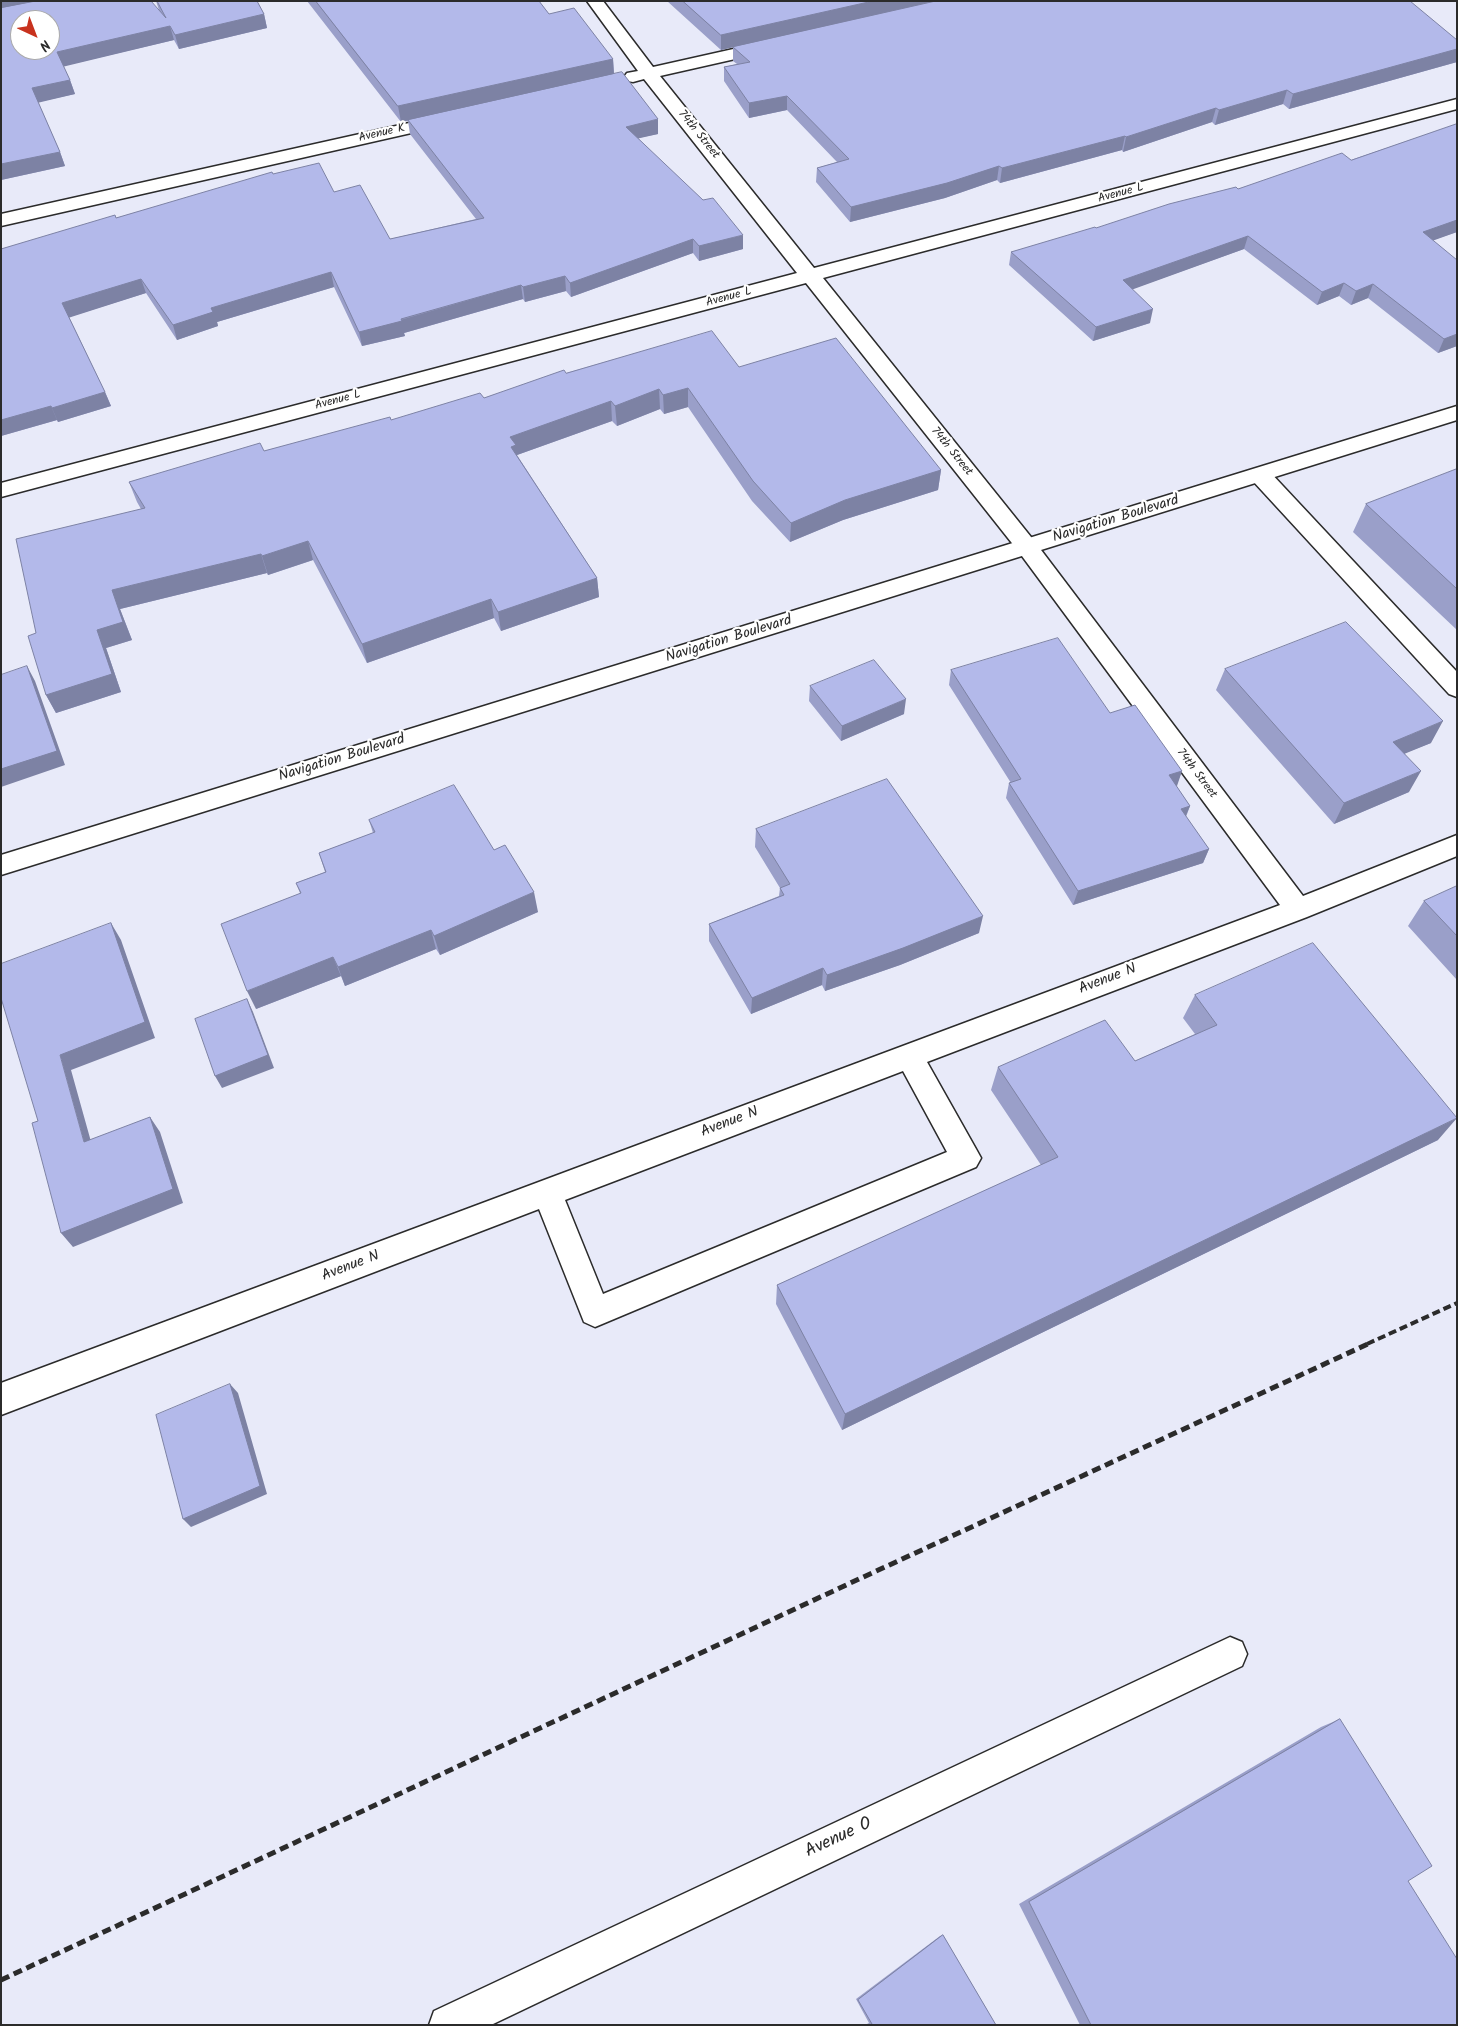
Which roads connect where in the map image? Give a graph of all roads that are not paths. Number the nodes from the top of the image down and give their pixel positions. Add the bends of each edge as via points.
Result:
1 (595, 1) edge
2 (784, 43) edge
3 (649, 74) junction
4 (620, 80) edge
5 (1457, 104) edge
6 (465, 115) edge
7 (1, 220) edge
8 (811, 276) junction
9 (1457, 413) edge
10 (1260, 474) junction
11 (1, 490) edge
12 (1027, 547) junction
13 (1457, 688) edge
14 (1457, 845) edge
15 (1, 865) edge
16 (1298, 909) junction
17 (909, 1056) junction
18 (547, 1192) junction
19 (1, 1400) edge
20 (1230, 1654) dead end
21 (448, 2025) edge

1 - 3 street, 74th Street
2 - 3 street
3 - 4 street
3 - 8 street, 74th Street
5 - 8 street, Avenue L
6 - 7 street, Avenue K
8 - 11 street, Avenue L
8 - 12 street, 74th Street
9 - 10 street, Navigation Boulevard
10 - 12 street, Navigation Boulevard
10 - 13 street
12 - 15 street, Navigation Boulevard
12 - 16 street, 74th Street
14 - 16 street, Avenue N
16 - 17 street, Avenue N
17 - 18 street, Avenue N
17 - 18 street via 966,1158 594,1312
18 - 19 street, Avenue N
20 - 21 street, Avenue O

